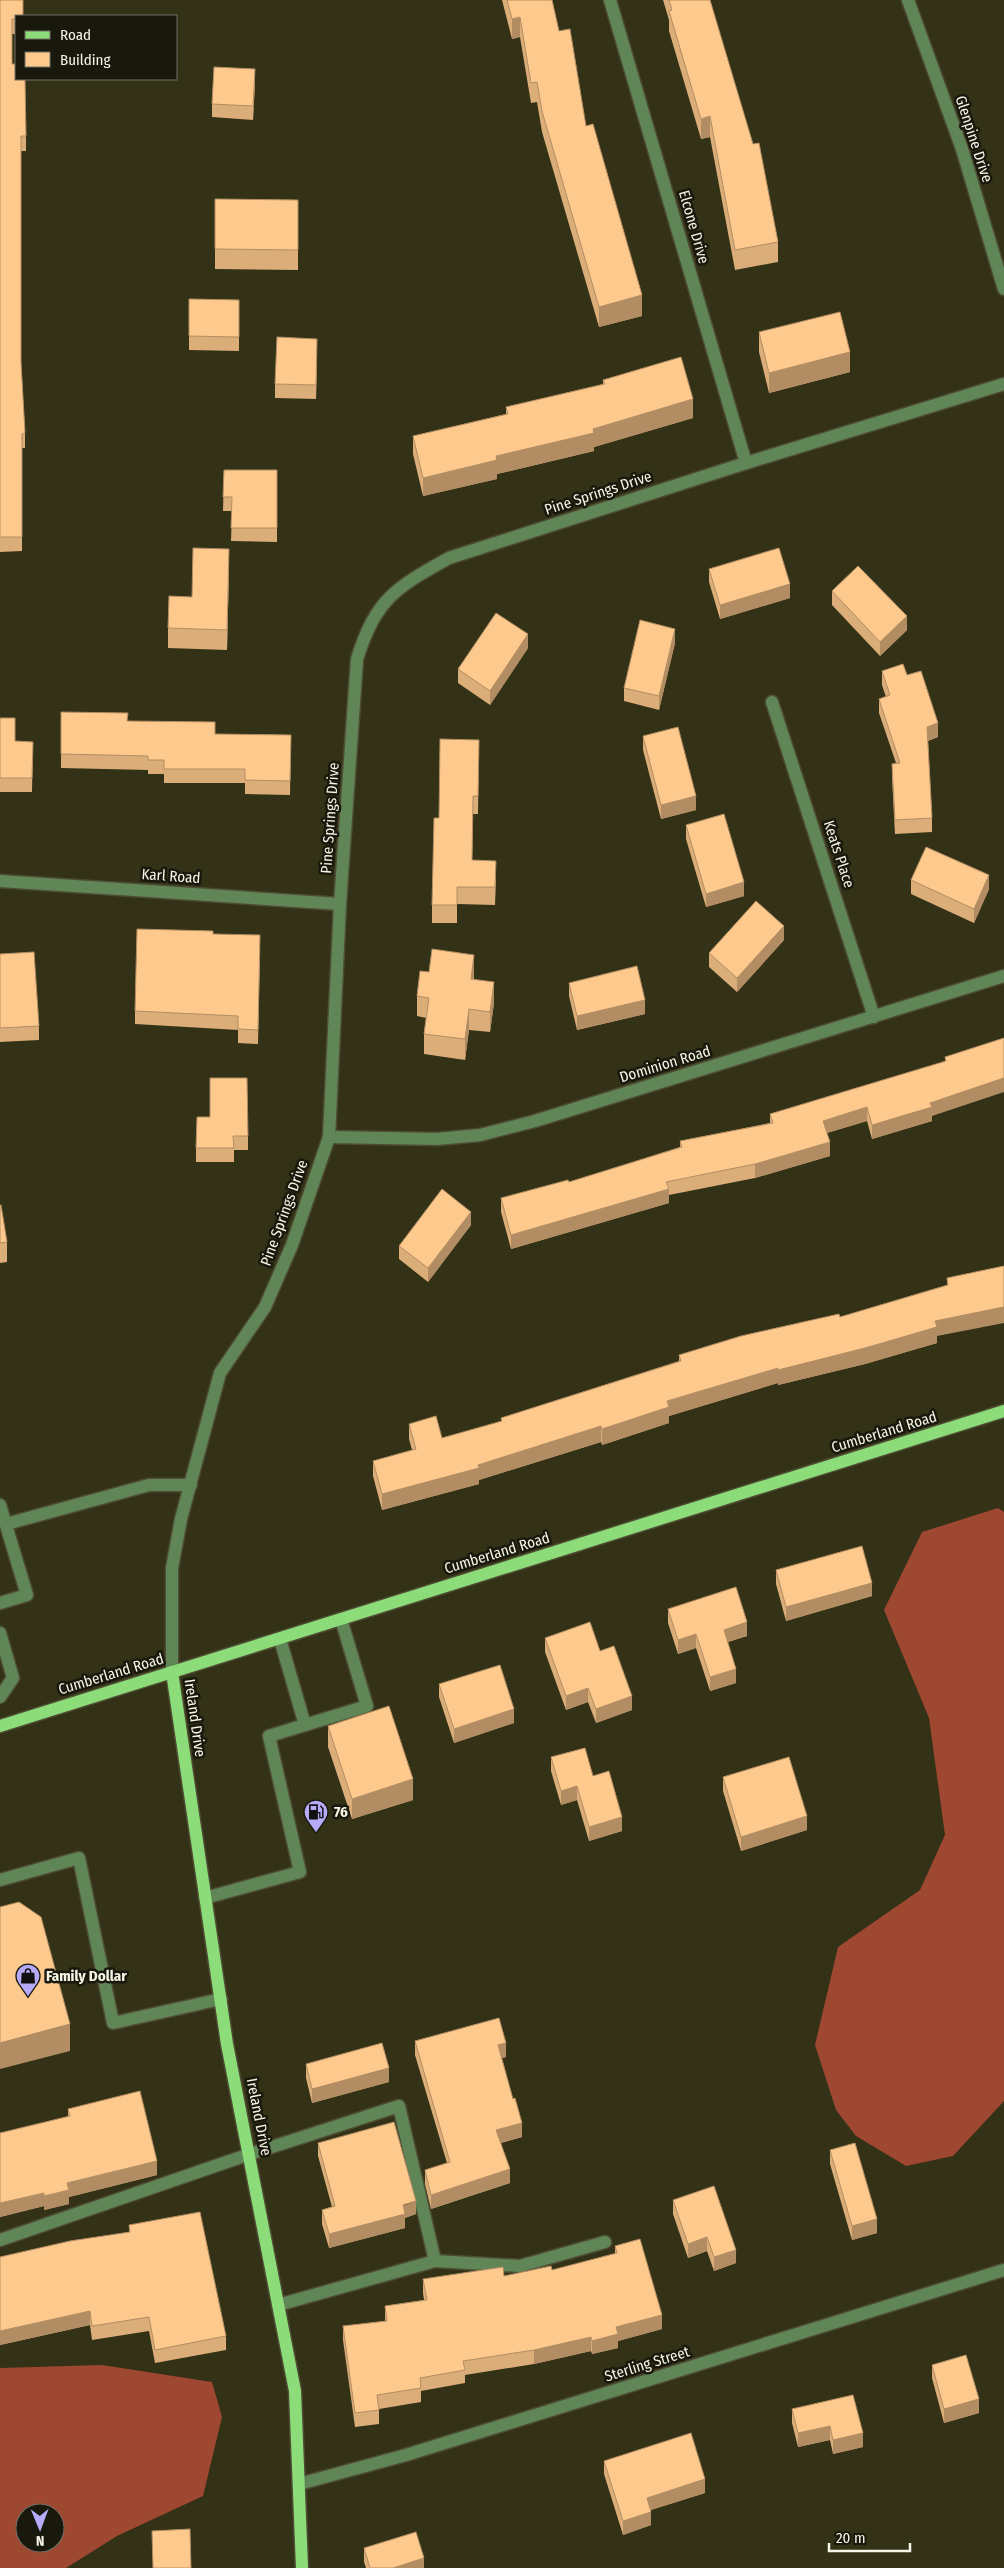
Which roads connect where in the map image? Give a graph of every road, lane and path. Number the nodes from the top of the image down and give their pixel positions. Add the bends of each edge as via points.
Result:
1 (610, 0) edge
2 (908, 0) edge
3 (1004, 289) edge
4 (1004, 384) edge
5 (746, 462) junction
6 (772, 702) dead end
7 (0, 881) edge
8 (340, 904) junction
9 (1004, 976) edge
10 (874, 1016) junction
11 (329, 1137) junction
12 (1004, 1411) edge
13 (191, 1485) junction
14 (0, 1505) edge
15 (6, 1524) junction
16 (0, 1603) edge
17 (341, 1619) junction
18 (0, 1633) edge
19 (280, 1638) junction
20 (172, 1672) junction
21 (0, 1697) edge
22 (1, 1723) edge
23 (305, 1725) junction
24 (0, 1880) edge
25 (206, 1898) junction
26 (221, 1999) junction
27 (250, 2154) junction
28 (0, 2240) edge
29 (605, 2242) dead end
30 (435, 2261) junction
31 (1004, 2270) edge
32 (278, 2306) junction
33 (299, 2484) junction
34 (302, 2568) edge

1 - 5 street, Elcone Drive
2 - 3 street, Glenpine Drive via 962,149
4 - 5 street, Pine Springs Drive
5 - 8 street, Pine Springs Drive via 449,558 406,582 383,604 366,630 357,659
6 - 10 street, Keats Place
7 - 8 street, Karl Road
8 - 11 street, Pine Springs Drive
9 - 10 street, Dominion Road
10 - 11 street, Dominion Road via 535,1121 480,1135 437,1139
11 - 13 street, Pine Springs Drive via 292,1245 265,1307 220,1373
12 - 17 main road, Cumberland Road
13 - 15 street via 149,1485
13 - 20 street, Pine Springs Drive via 172,1568
14 - 15 street
15 - 16 street via 27,1595
17 - 19 main road, Cumberland Road
17 - 23 street via 367,1706
18 - 21 street via 13,1678
19 - 20 main road, Cumberland Road
19 - 23 street
20 - 22 main road, Cumberland Road
20 - 25 main road, Ireland Drive
23 - 25 street via 269,1736 300,1872
24 - 26 street via 79,1858 113,2023
25 - 26 main road, Ireland Drive
26 - 27 main road, Ireland Drive
27 - 28 street
27 - 30 street via 399,2106
27 - 32 main road, Ireland Drive
29 - 30 street via 520,2266
30 - 32 street
31 - 33 street, Sterling Street via 406,2455
32 - 33 main road, Ireland Drive via 295,2391
33 - 34 main road, Ireland Drive

